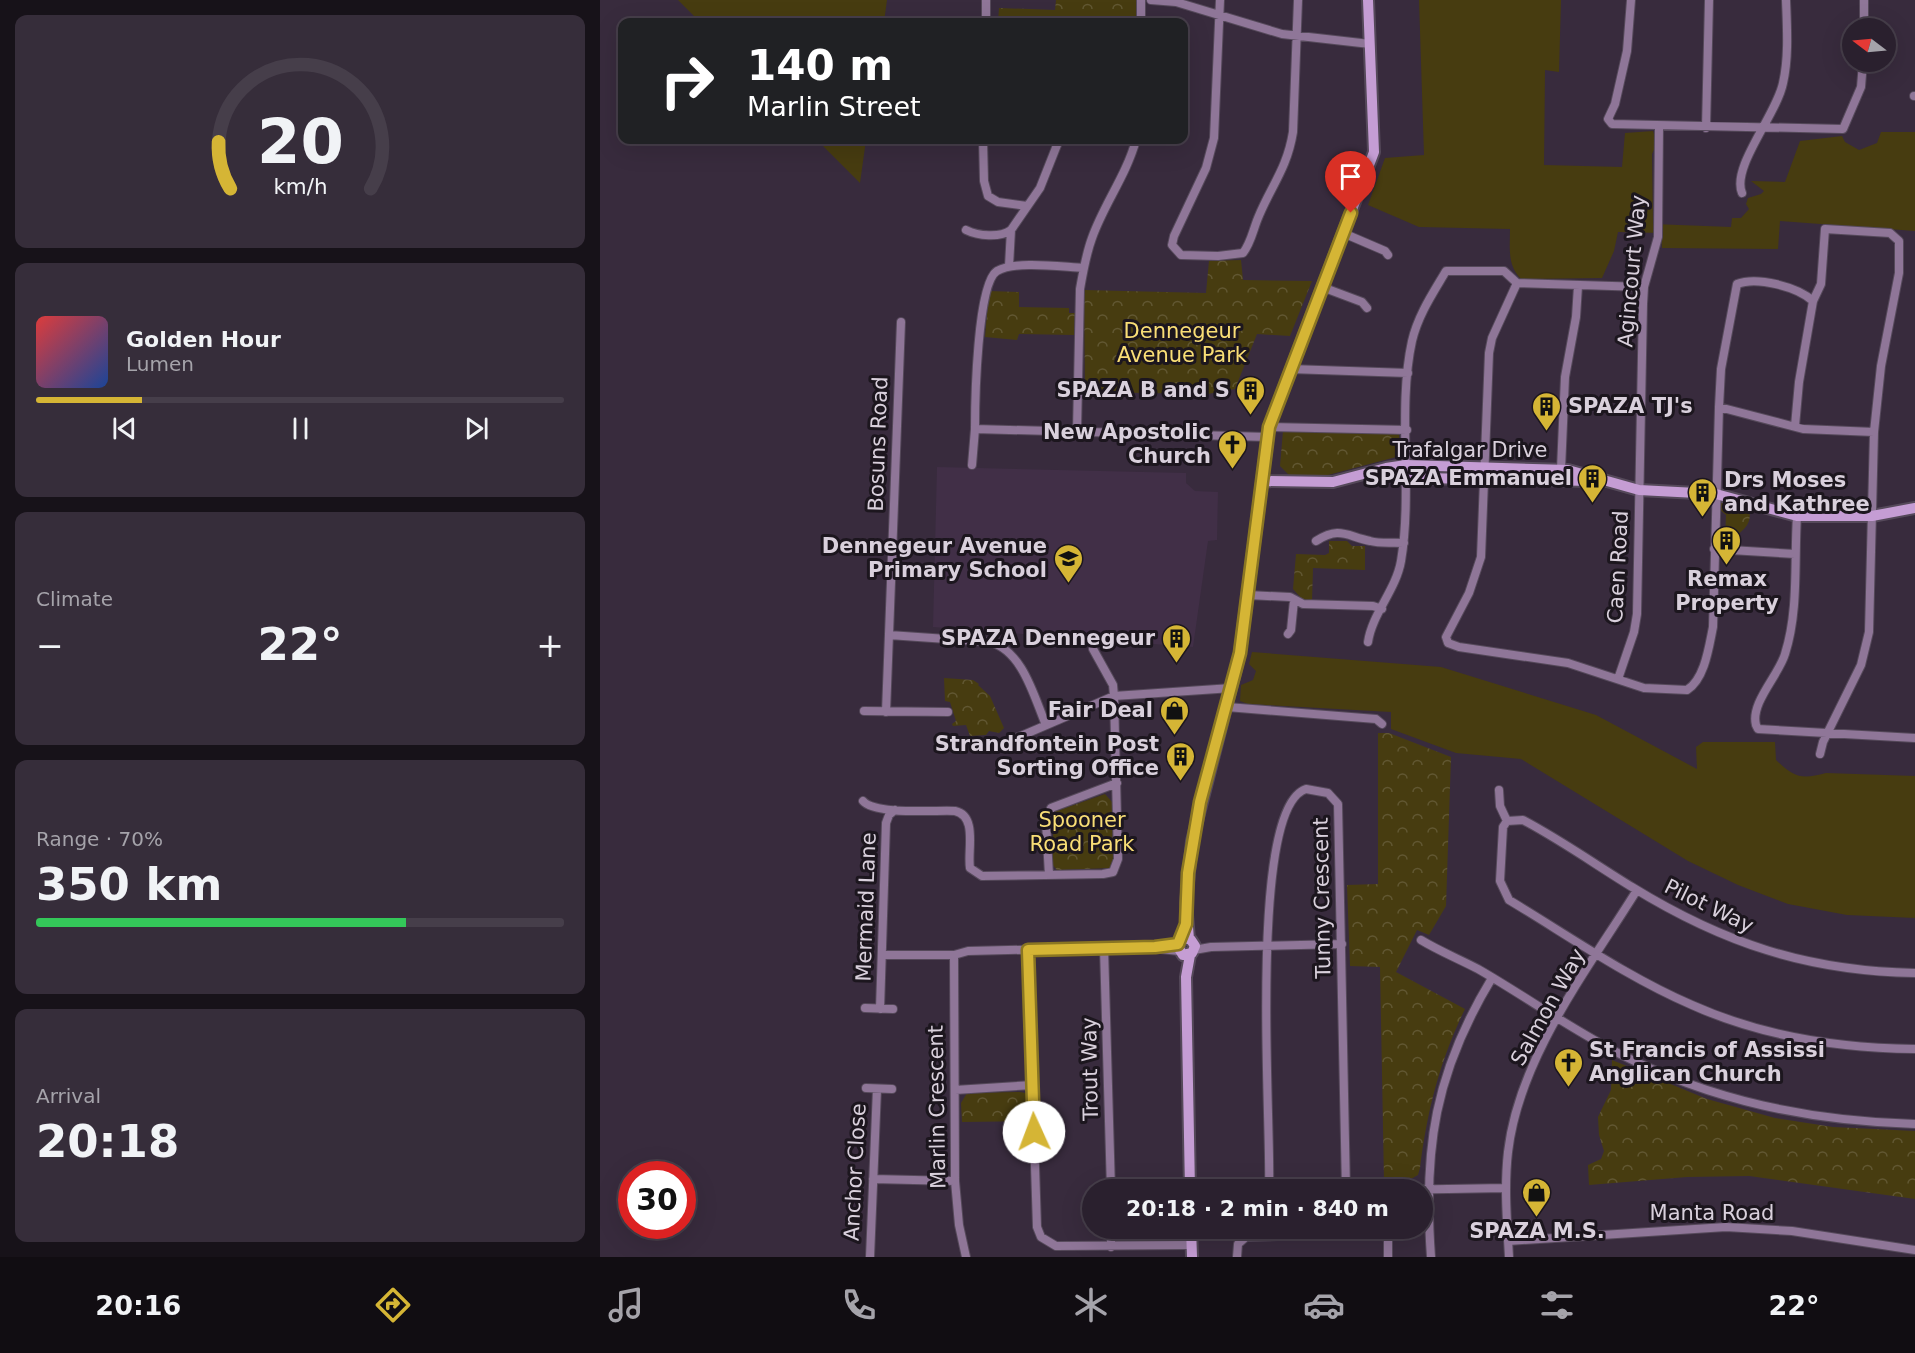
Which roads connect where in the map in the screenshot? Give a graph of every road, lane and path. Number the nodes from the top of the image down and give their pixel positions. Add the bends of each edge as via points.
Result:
1 (986, 0) edge
2 (1141, 0) edge
3 (1151, 0) edge
4 (1220, 0) edge
5 (1298, 0) edge
6 (1368, 0) edge
7 (1631, 0) edge
8 (1709, 0) edge
9 (1786, 0) edge
10 (1864, 0) edge
11 (1218, 15) junction
12 (986, 18) edge
13 (1141, 18) edge
14 (1864, 18) edge
15 (1297, 36) junction
16 (1370, 44) junction
17 (1862, 72) edge
18 (1659, 127) junction
19 (1706, 128) junction
20 (1764, 129) junction
21 (983, 144) edge
22 (1058, 144) edge
23 (1135, 144) edge
24 (1742, 193) dead end
25 (1028, 206) junction
26 (966, 230) dead end
27 (1011, 230) junction
28 (1343, 233) junction
29 (1388, 255) dead end
30 (1009, 266) junction
31 (1084, 267) junction
32 (1517, 283) junction
33 (1578, 286) junction
34 (1644, 287) junction
35 (1322, 288) junction
36 (1813, 301) junction
37 (1367, 308) dead end
38 (901, 322) dead end
39 (1290, 369) junction
40 (1408, 373) junction
41 (1719, 407) junction
42 (1796, 426) junction
43 (975, 429) junction
44 (1407, 430) junction
45 (1077, 431) junction
46 (1269, 432) junction
47 (1874, 432) junction
48 (972, 465) dead end
49 (1484, 467) junction
50 (1561, 470) junction
51 (1406, 471) junction
52 (1484, 479) junction
53 (1600, 480) junction
54 (1263, 482) junction
55 (1639, 490) junction
56 (1716, 494) junction
57 (1915, 508) edge
58 (1797, 516) junction
59 (1872, 516) junction
60 (1316, 541) dead end
61 (1404, 543) junction
62 (1714, 549) junction
63 (1795, 554) junction
64 (1248, 595) junction
65 (1294, 600) junction
66 (1382, 609) junction
67 (1288, 634) dead end
68 (889, 635) junction
69 (1368, 642) dead end
70 (1093, 649) dead end
71 (1618, 679) junction
72 (1232, 688) junction
73 (1114, 696) junction
74 (1227, 707) junction
75 (864, 711) dead end
76 (886, 711) junction
77 (948, 712) dead end
78 (1382, 724) dead end
79 (1046, 725) junction
80 (1828, 732) junction
81 (1915, 738) edge
82 (993, 748) dead end
83 (1820, 754) dead end
84 (1147, 765) dead end
85 (1116, 767) junction
86 (1117, 783) junction
87 (1499, 790) dead end
88 (863, 801) dead end
89 (895, 810) junction
90 (1508, 820) junction
91 (1048, 875) junction
92 (1637, 890) junction
93 (1421, 940) dead end
94 (1342, 944) junction
95 (1267, 946) junction
96 (1186, 947) junction
97 (1104, 948) junction
98 (1028, 950) junction
99 (1598, 954) junction
100 (882, 955) junction
101 (954, 955) junction
102 (1915, 974) edge
103 (1492, 978) junction
104 (865, 1008) dead end
105 (880, 1009) junction
106 (893, 1009) dead end
107 (1558, 1018) junction
108 (1915, 1049) edge
109 (1033, 1085) junction
110 (866, 1088) dead end
111 (877, 1089) junction
112 (892, 1089) dead end
113 (955, 1090) junction
114 (1915, 1124) edge
115 (873, 1179) junction
116 (1111, 1179) edge
117 (1190, 1179) edge
118 (1269, 1179) edge
119 (1346, 1179) edge
120 (1429, 1179) edge
121 (956, 1181) junction
122 (1505, 1188) junction
123 (1433, 1189) edge
124 (1111, 1239) edge
125 (1191, 1239) edge
126 (1430, 1239) edge
127 (1508, 1241) junction
128 (1191, 1245) junction
129 (1111, 1247) junction
130 (1915, 1250) edge
131 (870, 1257) edge
132 (966, 1257) edge
133 (1192, 1257) edge
134 (1237, 1257) edge
135 (1388, 1257) edge
136 (1431, 1257) edge
137 (1509, 1257) edge

1 - 12 street
2 - 13 street
3 - 11 street via 1176,2
4 - 11 street
5 - 15 street
6 - 16 street
7 - 18 street via 1627,51 1608,119 1612,124
8 - 19 street
9 - 20 street via 1783,84
10 - 14 street
11 - 15 street
11 - 15 street via 1215,132 1206,168 1174,236 1172,245 1181,255 1237,255 1248,245 1257,218 1290,153
15 - 16 street
16 - 28 street via 1374,152
17 - 20 street via 1861,87 1843,129
18 - 19 street
18 - 34 street, Agincourt Way via 1658,237
19 - 20 street
20 - 24 street via 1743,168 1739,187
21 - 25 street via 988,196 998,202
22 - 25 street
23 - 31 street via 1126,172 1091,239
25 - 27 street
26 - 27 street via 979,234
27 - 30 street
28 - 29 street
28 - 35 street
30 - 31 street
30 - 43 street via 994,272 985,291
31 - 45 street via 1080,289
32 - 33 street
32 - 40 street via 1504,270 1446,271 1412,340
32 - 49 street via 1489,353
33 - 34 street
33 - 50 street via 1565,377
34 - 55 street, Agincourt Way
35 - 37 street via 1362,302
35 - 39 street
36 - 41 street via 1805,294 1780,286 1737,284 1720,369
36 - 42 street
36 - 47 street via 1821,284 1825,229 1896,236 1900,247 1899,273 1881,366
38 - 68 street, Bosuns Road
39 - 40 street
39 - 46 street
40 - 44 street
41 - 42 street
41 - 56 street
42 - 47 street
43 - 45 street
43 - 48 street
44 - 46 street
44 - 51 street
45 - 46 street
46 - 54 street
47 - 59 street
49 - 50 street, Trafalgar Drive
49 - 51 street, Trafalgar Drive
49 - 52 street
50 - 53 street, Trafalgar Drive
51 - 52 street, Trafalgar Drive
51 - 54 street, Trafalgar Drive via 1375,472 1334,482
51 - 61 street
52 - 53 street, Trafalgar Drive
52 - 71 street via 1480,557 1469,593 1446,636 1450,645 1557,660
53 - 55 street, Trafalgar Drive
54 - 64 street
55 - 56 street, Trafalgar Drive
55 - 71 street, Caen Road via 1637,614
56 - 58 street, Trafalgar Drive
56 - 62 street
57 - 59 street, Trafalgar Drive
58 - 59 street, Trafalgar Drive
58 - 63 street
59 - 80 street via 1869,632 1861,665
60 - 61 street via 1341,532 1374,542
61 - 66 street via 1401,565
62 - 63 street
62 - 71 street via 1713,627 1692,687 1657,690
63 - 80 street via 1789,640 1755,721 1758,729
64 - 65 street via 1286,596
64 - 72 street
65 - 66 street via 1302,604
65 - 67 street
66 - 69 street
68 - 76 street, Bosuns Road
68 - 79 street via 1002,646 1021,669
70 - 73 street via 1113,686
72 - 73 street
72 - 74 street
73 - 79 street
73 - 85 street
74 - 78 street via 1376,719
74 - 96 street via 1192,841
75 - 76 street
76 - 77 street
79 - 82 street
80 - 81 street
80 - 83 street
84 - 85 street
85 - 86 street
86 - 91 street via 1051,808 1046,822
86 - 91 street via 1116,868 1110,874
87 - 90 street via 1500,806
88 - 89 street via 868,806
89 - 91 street via 955,811 966,815 973,872 989,877
89 - 100 street, Mermaid Lane via 886,823
90 - 92 street, Pilot Way via 1533,825
90 - 99 street via 1501,835 1500,881 1504,894
92 - 99 street, Salmon Way
92 - 102 street, Pilot Way via 1710,931 1773,954 1852,970
93 - 103 street
94 - 95 street
94 - 95 street, Tunny Crescent via 1338,804 1328,792 1306,789 1291,799 1282,820 1269,892
94 - 119 street, Tunny Crescent
95 - 96 street
95 - 118 street, Tunny Crescent
96 - 97 street
96 - 117 street
97 - 98 street
97 - 116 street, Trout Way
98 - 101 street via 968,951
98 - 109 street
99 - 107 street, Salmon Way
99 - 108 street via 1667,993 1722,1017 1817,1041
100 - 101 street
100 - 105 street, Mermaid Lane
101 - 113 street, Marlin Crescent
103 - 107 street
103 - 120 street via 1465,1026 1444,1079 1431,1137
104 - 105 street, Mermaid Lane
105 - 106 street, Mermaid Lane
107 - 114 street via 1653,1071 1733,1100 1823,1118
107 - 122 street, Salmon Way via 1522,1091 1508,1149
109 - 113 street
109 - 129 street via 1037,1227 1041,1237 1056,1246
110 - 111 street, Anchor Close
111 - 112 street, Anchor Close
111 - 115 street, Anchor Close
113 - 121 street, Marlin Crescent
115 - 121 street
115 - 131 street, Anchor Close
121 - 132 street, Marlin Crescent via 958,1225
122 - 123 street
122 - 127 street, Salmon Way
124 - 129 street
125 - 128 street
126 - 136 street
127 - 130 street, Manta Road via 1726,1227 1792,1231
127 - 137 street, Salmon Way
128 - 129 street
128 - 133 street
134 - 135 street via 1238,1244 1246,1237 1380,1233 1388,1239

